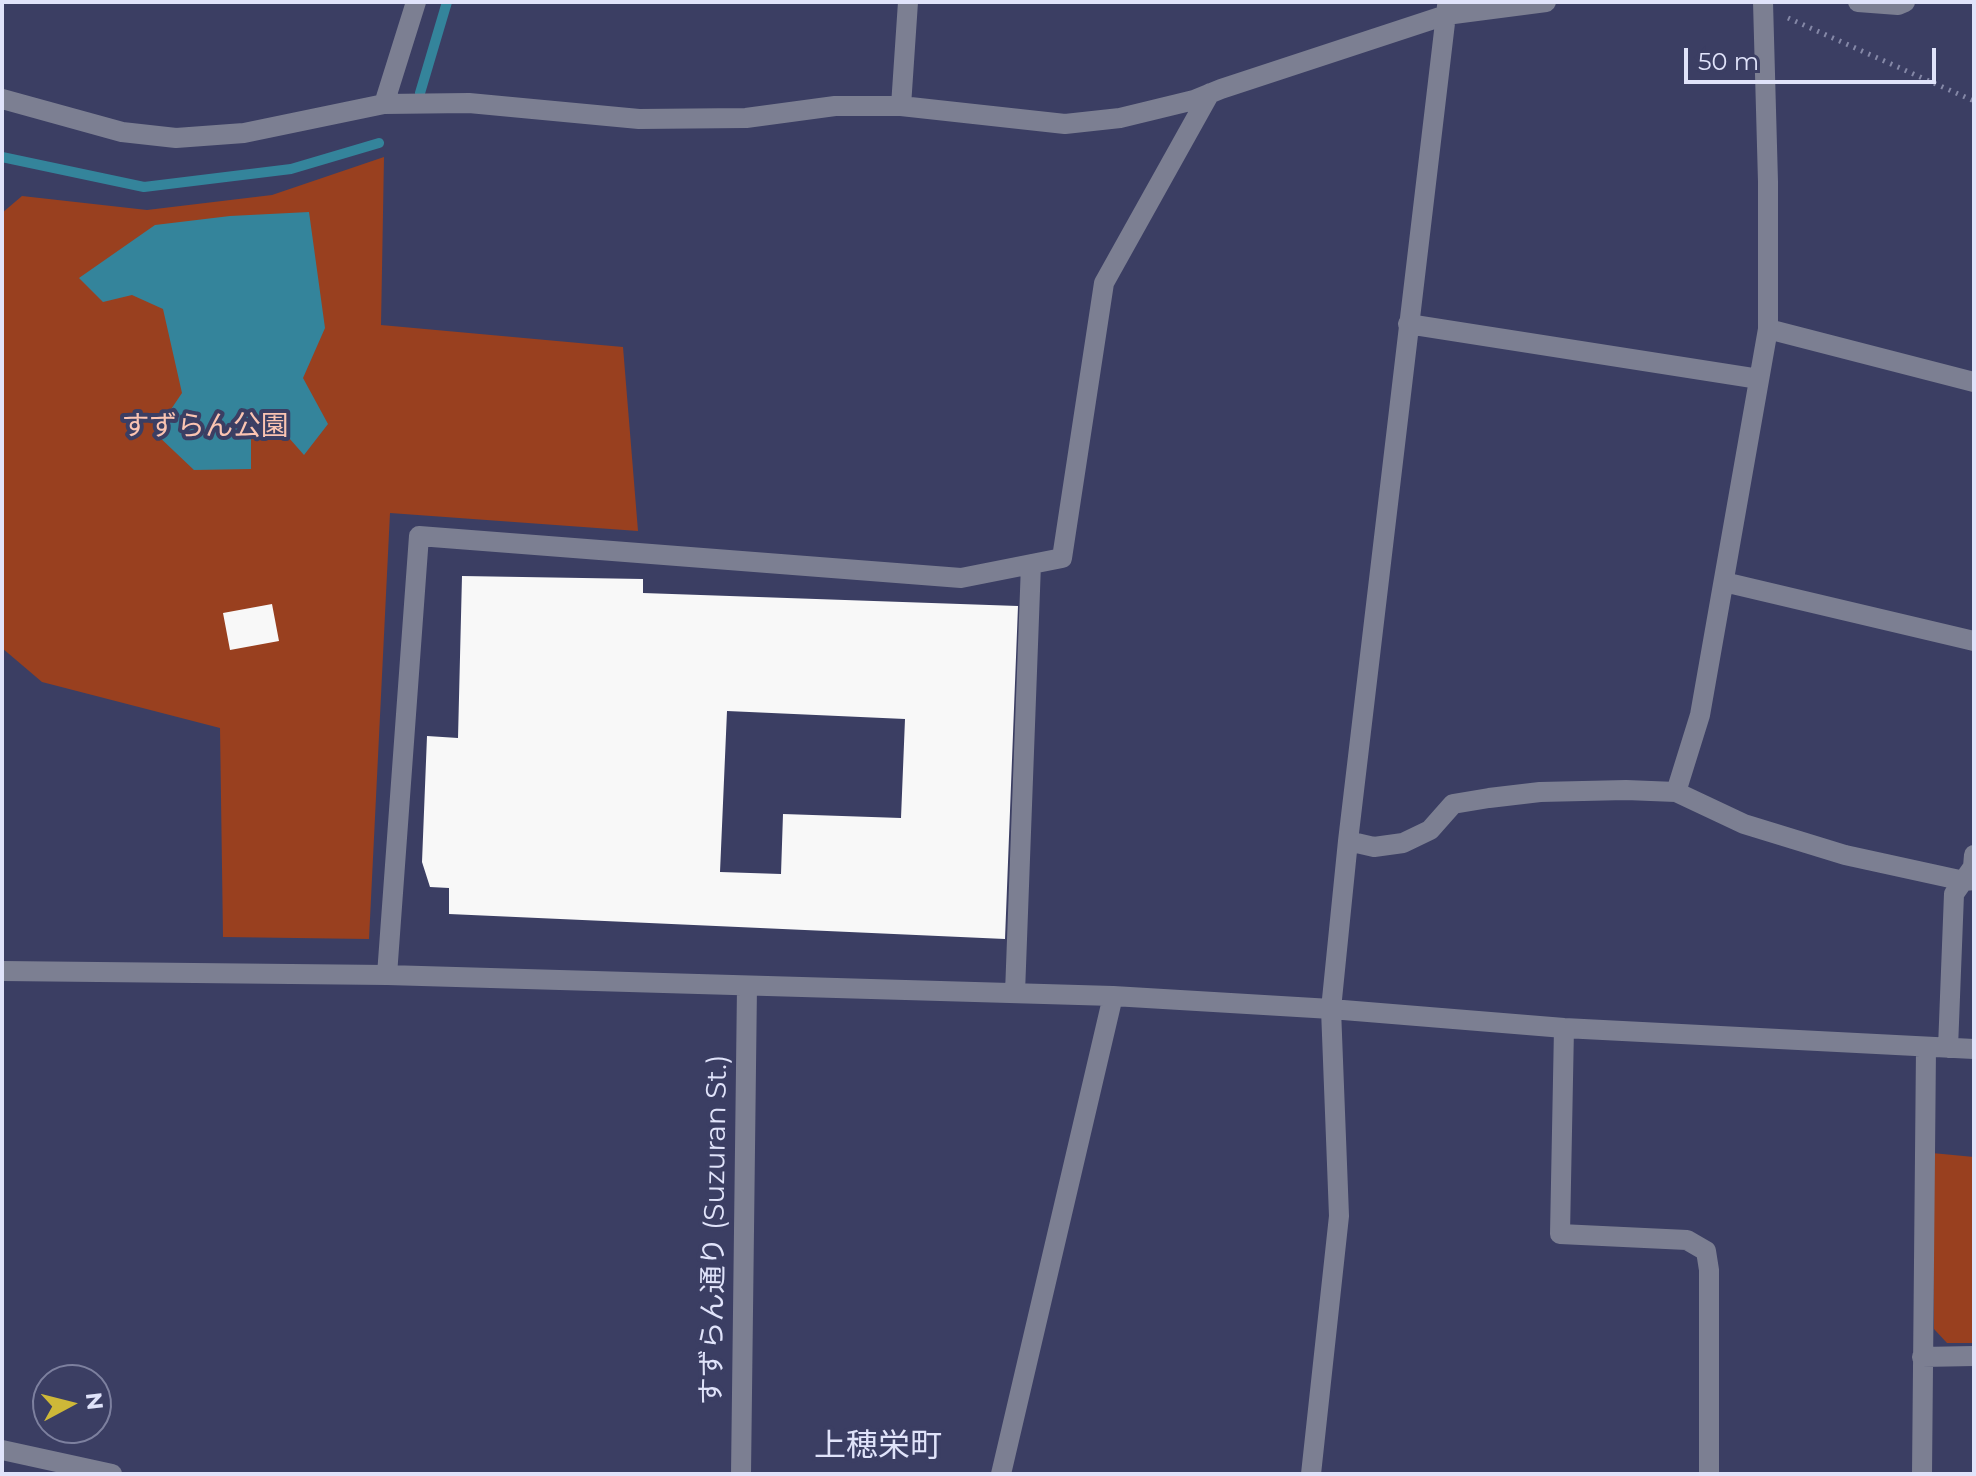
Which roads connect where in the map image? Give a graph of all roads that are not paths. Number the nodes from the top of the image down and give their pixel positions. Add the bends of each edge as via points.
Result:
1 (416, 2) edge
2 (908, 2) edge
3 (1546, 2) edge
4 (1763, 2) edge
5 (1858, 2) edge
6 (1905, 2) edge
7 (1447, 8) edge
8 (1210, 93) junction
9 (2, 99) edge
10 (384, 104) junction
11 (901, 106) junction
12 (1408, 324) junction
13 (1768, 329) junction
14 (1759, 379) junction
15 (1974, 382) edge
16 (1031, 564) junction
17 (1724, 582) junction
18 (1974, 641) edge
19 (1676, 792) junction
20 (1348, 841) junction
21 (1974, 855) edge
22 (1969, 881) edge
23 (2, 971) edge
24 (387, 975) junction
25 (747, 986) junction
26 (1015, 993) junction
27 (1113, 996) junction
28 (1331, 1009) junction
29 (1564, 1028) junction
30 (1926, 1048) junction
31 (1948, 1048) junction
32 (1974, 1049) edge
33 (1974, 1356) edge
34 (1922, 1357) junction
35 (2, 1450) edge
36 (112, 1474) edge
37 (741, 1474) edge
38 (1001, 1474) edge
39 (1311, 1474) edge
40 (1709, 1474) edge
41 (1922, 1474) edge

1 - 10 street
2 - 11 street
3 - 7 street
4 - 13 street
5 - 6 street
7 - 8 street
7 - 12 street
8 - 11 street via 1120,118 1065,124
8 - 16 street via 1104,283 1062,558
9 - 10 street via 122,132 176,138 244,133
10 - 11 street via 469,103 639,119 746,118 835,106
12 - 14 street
12 - 20 street
13 - 14 street
13 - 15 street
14 - 17 street
16 - 24 street via 961,578 419,536
16 - 26 street
17 - 18 street
17 - 19 street via 1700,715
19 - 20 street via 1540,792 1489,798 1453,804 1430,830 1403,843 1374,847
19 - 22 street via 1744,824 1845,855
20 - 28 street
21 - 22 street
22 - 31 street via 1954,894
23 - 24 street
24 - 25 street
25 - 26 street
25 - 37 street, すずらん通り (Suzuran St.)
26 - 27 street
27 - 28 street
27 - 38 street
28 - 29 street
28 - 39 street via 1339,1216
29 - 30 street
29 - 40 street via 1560,1234 1687,1240 1706,1251
30 - 31 street
30 - 34 street
31 - 32 street
33 - 34 street
34 - 41 street
35 - 36 street

